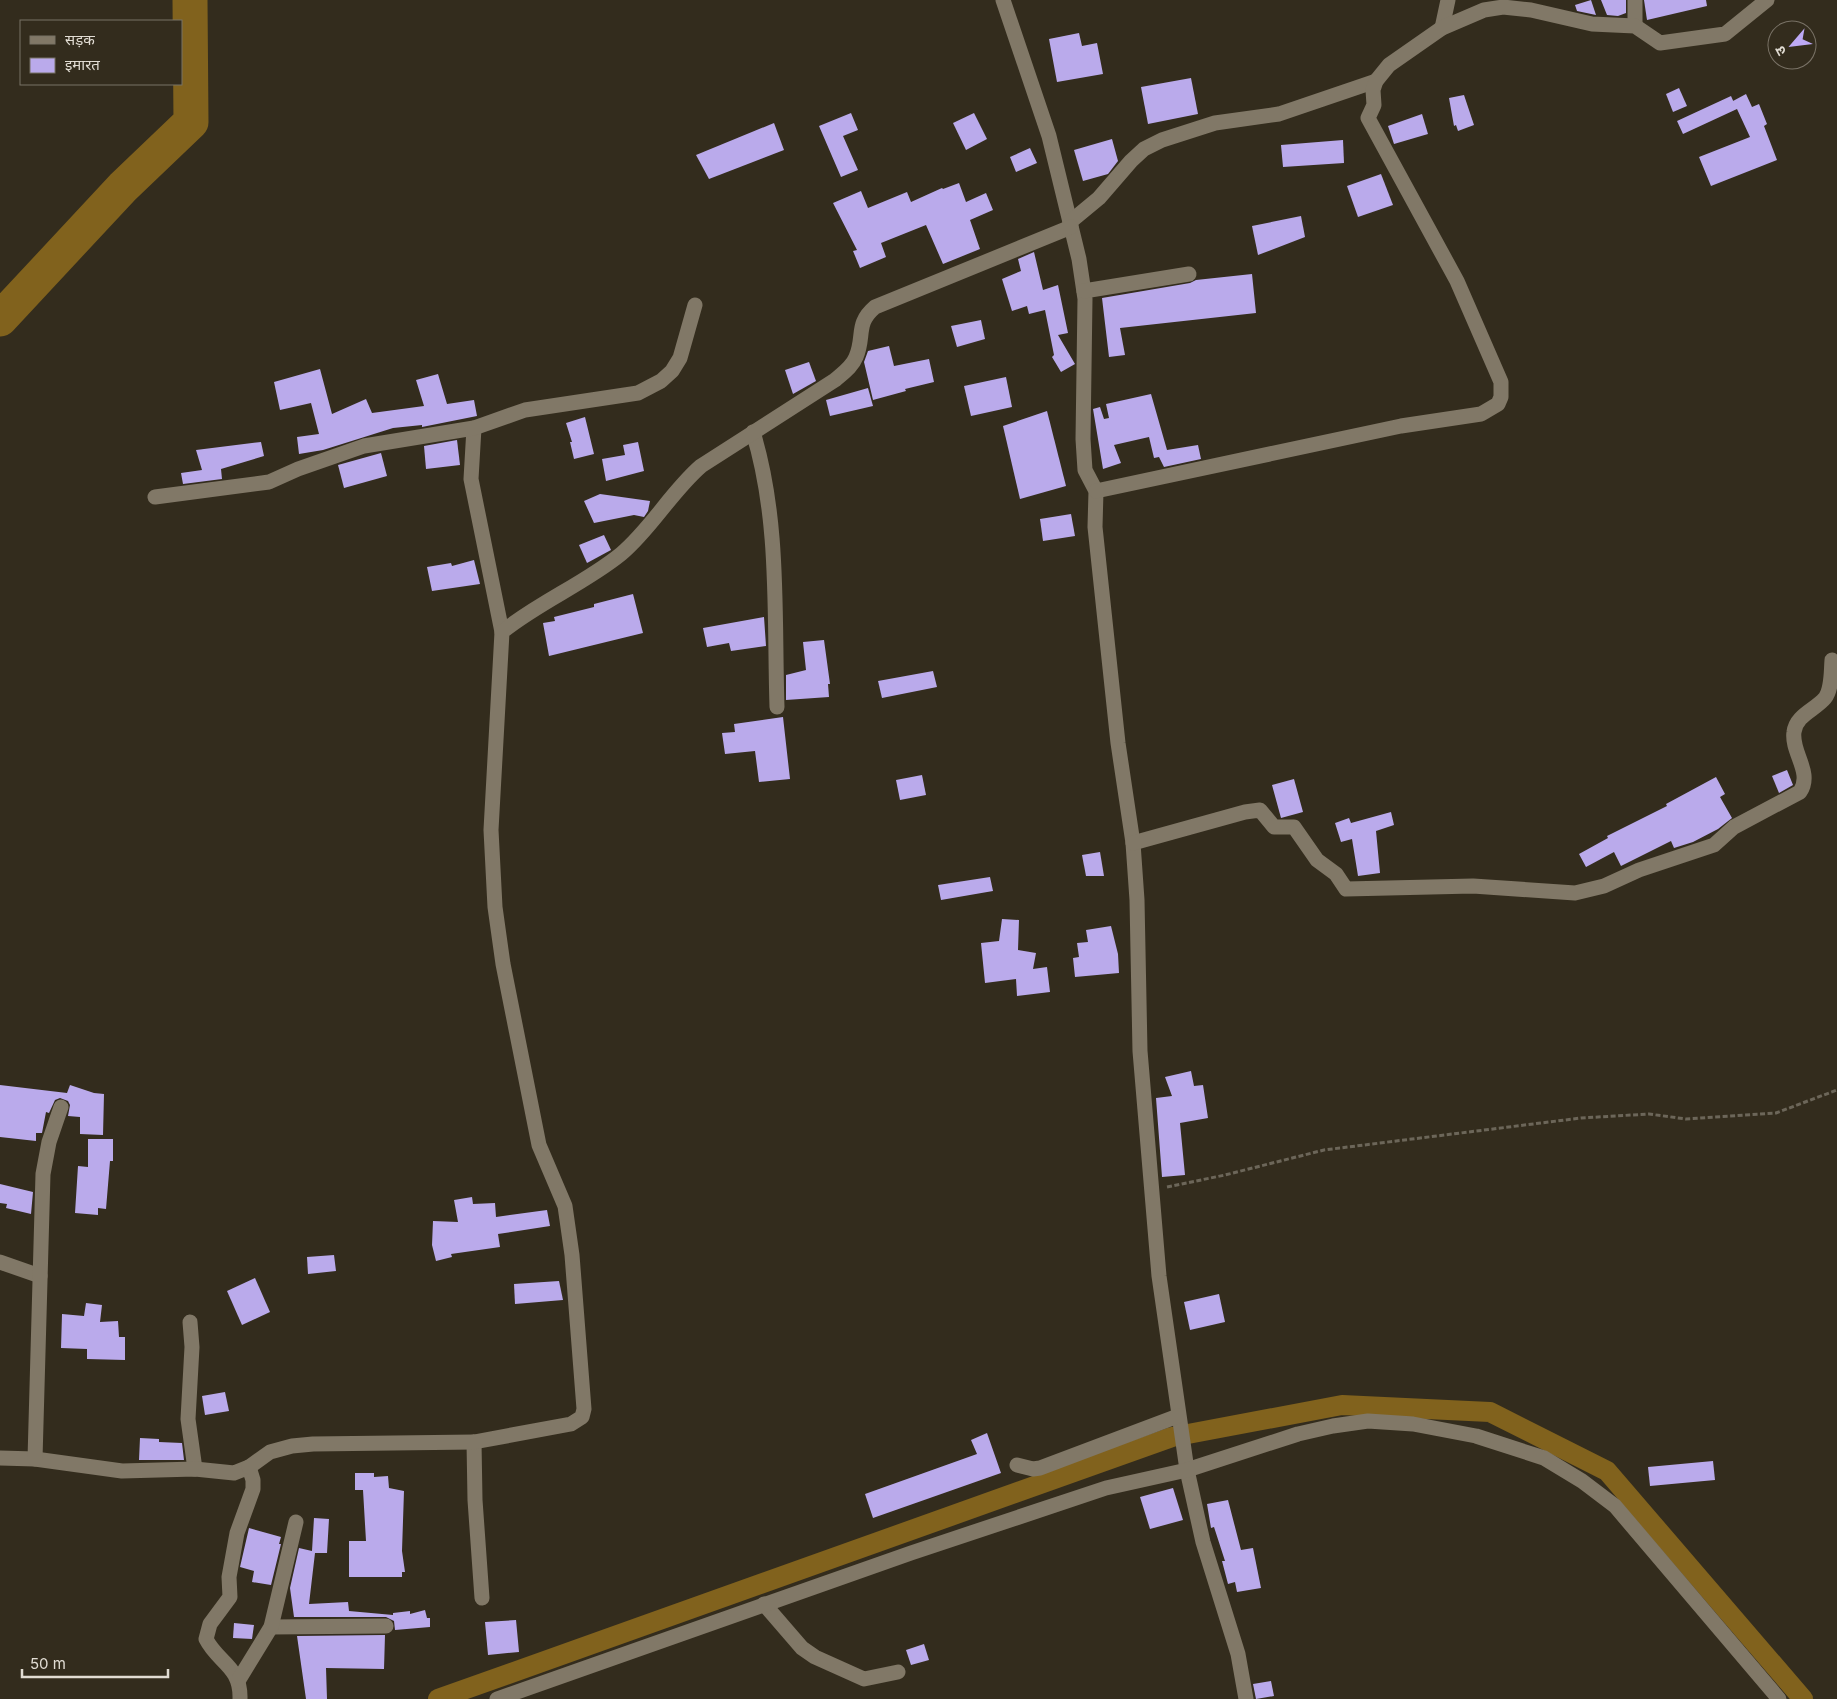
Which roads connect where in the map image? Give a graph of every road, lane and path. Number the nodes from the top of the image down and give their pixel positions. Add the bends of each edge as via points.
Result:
1 (1004, 0) edge
2 (1448, 0) edge
3 (1635, 0) edge
4 (1767, 0) edge
5 (1634, 26) junction
6 (1442, 28) junction
7 (1376, 81) junction
8 (1071, 224) junction
9 (1190, 274) dead end
10 (1084, 291) junction
11 (695, 305) dead end
12 (474, 428) junction
13 (753, 432) junction
14 (1096, 490) junction
15 (155, 497) dead end
16 (502, 632) junction
17 (1832, 660) dead end
18 (777, 707) dead end
19 (1133, 843) junction
20 (1837, 1090) edge
21 (61, 1107) dead end
22 (1151, 1177) junction
23 (0, 1262) edge
24 (40, 1276) junction
25 (190, 1322) dead end
26 (1178, 1419) junction
27 (474, 1442) junction
28 (0, 1458) edge
29 (35, 1459) junction
30 (1017, 1465) dead end
31 (249, 1467) junction
32 (195, 1469) junction
33 (1187, 1470) junction
34 (296, 1522) dead end
35 (482, 1598) dead end
36 (764, 1604) junction
37 (386, 1626) dead end
38 (271, 1627) junction
39 (898, 1672) dead end
40 (238, 1681) junction
41 (240, 1699) edge
42 (497, 1699) edge
43 (1246, 1699) edge
44 (1779, 1699) edge

1 - 8 street via 1049,136
2 - 6 street
3 - 5 street
4 - 5 street via 1725,34 1660,43
5 - 6 street via 1592,24 1503,7 1484,10
6 - 7 street via 1389,65
7 - 8 street via 1279,114 1215,123 1162,140 1138,155
7 - 14 street via 1374,105 1368,118 1457,281 1501,382 1498,404 1481,414 1401,426
8 - 10 street
8 - 13 street via 875,307 862,322 857,355 850,367 811,397
9 - 10 street
10 - 14 street via 1083,439 1085,470
11 - 12 street via 680,358 672,371 648,388 616,397 525,410
12 - 15 street via 364,446 269,482
12 - 16 street via 471,479
13 - 16 street via 687,478 636,538 604,568
13 - 18 street via 767,483 772,529
14 - 19 street via 1097,546 1118,743
16 - 27 street via 490,830 495,907 539,1145 565,1206 584,1409 582,1417 571,1424
17 - 19 street via 1828,692 1799,720 1794,734 1805,778 1800,792 1734,827 1714,845 1639,870 1604,886 1575,892 1473,886 1346,889 1336,874 1317,860 1294,827 1274,826 1260,810
19 - 22 street via 1140,1051
20 - 22 path via 1776,1113 1686,1119 1649,1114 1605,1115 1324,1150 1162,1188
21 - 24 street via 49,1142 43,1174
22 - 26 street via 1159,1276
23 - 24 street
24 - 29 street
25 - 32 street via 192,1347 188,1419
26 - 30 street via 1040,1468
26 - 33 street
27 - 31 street via 314,1444 270,1452
27 - 35 street
28 - 29 street
29 - 32 street via 122,1471
31 - 32 street via 234,1473
31 - 40 street via 253,1488 237,1533 229,1577 230,1597 210,1624 206,1639
33 - 36 street via 1106,1488
33 - 43 street via 1203,1542 1238,1654
33 - 44 street via 1298,1434 1368,1422 1414,1424 1476,1436 1544,1458 1615,1506
34 - 38 street
36 - 39 street via 802,1648 815,1657 864,1679
36 - 42 street
37 - 38 street
38 - 40 street
40 - 41 street

